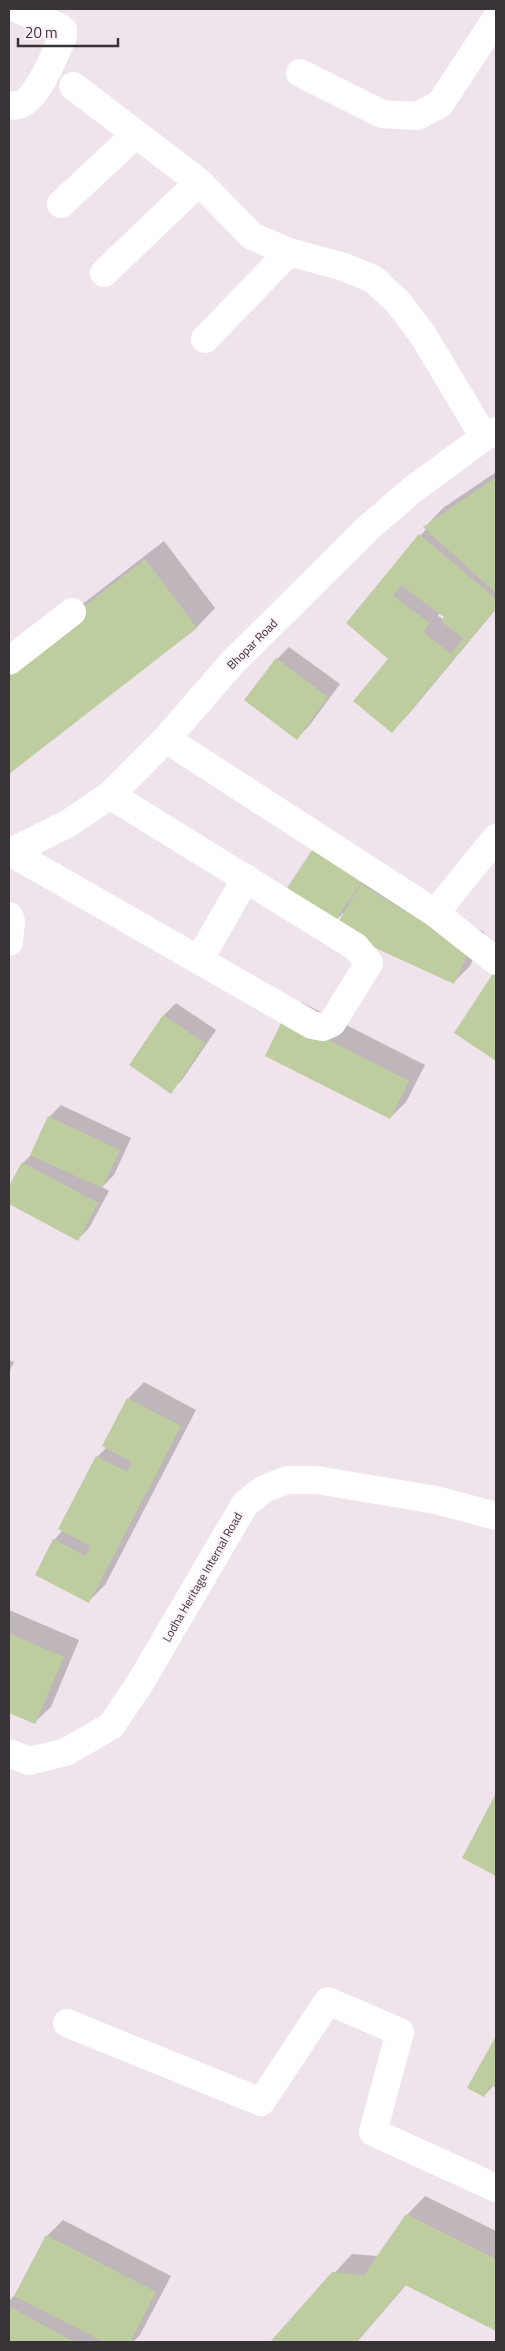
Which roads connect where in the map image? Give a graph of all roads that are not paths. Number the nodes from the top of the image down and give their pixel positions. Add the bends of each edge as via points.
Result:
1 (17, 9) edge
2 (496, 19) edge
3 (300, 72) dead end
4 (74, 86) dead end
5 (9, 105) edge
6 (136, 134) junction
7 (199, 182) junction
8 (60, 204) dead end
9 (289, 252) junction
10 (104, 273) dead end
11 (205, 339) dead end
12 (490, 434) edge
13 (72, 612) dead end
14 (9, 661) edge
15 (166, 739) junction
16 (110, 795) junction
17 (496, 838) edge
18 (12, 845) edge
19 (246, 878) junction
20 (435, 913) junction
21 (9, 916) edge
22 (9, 942) edge
23 (199, 960) junction
24 (496, 961) edge
25 (496, 1516) edge
26 (9, 1753) edge
27 (67, 2023) dead end
28 (496, 2188) edge

1 - 5 street via 60,27 63,37 34,95 23,104
2 - 3 street via 440,104 417,116 382,114
4 - 6 street
6 - 7 street
6 - 8 street
7 - 9 street via 252,236
7 - 10 street
9 - 11 street
9 - 12 street via 344,267 373,279 398,302 423,335
12 - 15 street, Bhopar Road via 411,490 368,528 232,663
13 - 14 street
15 - 16 street, Bhopar Road
15 - 20 street
16 - 18 street, Bhopar Road via 69,823
16 - 19 street
17 - 20 street
18 - 23 street
19 - 23 street
19 - 23 street via 356,946 369,963 332,1023 323,1027 312,1025
20 - 24 street
21 - 22 street
25 - 26 street, Lodha Heritage Internal Road via 436,1500 317,1480 287,1480 264,1488 245,1504 140,1683 111,1726 66,1752 29,1761
27 - 28 street via 260,2102 328,2001 400,2032 373,2132

